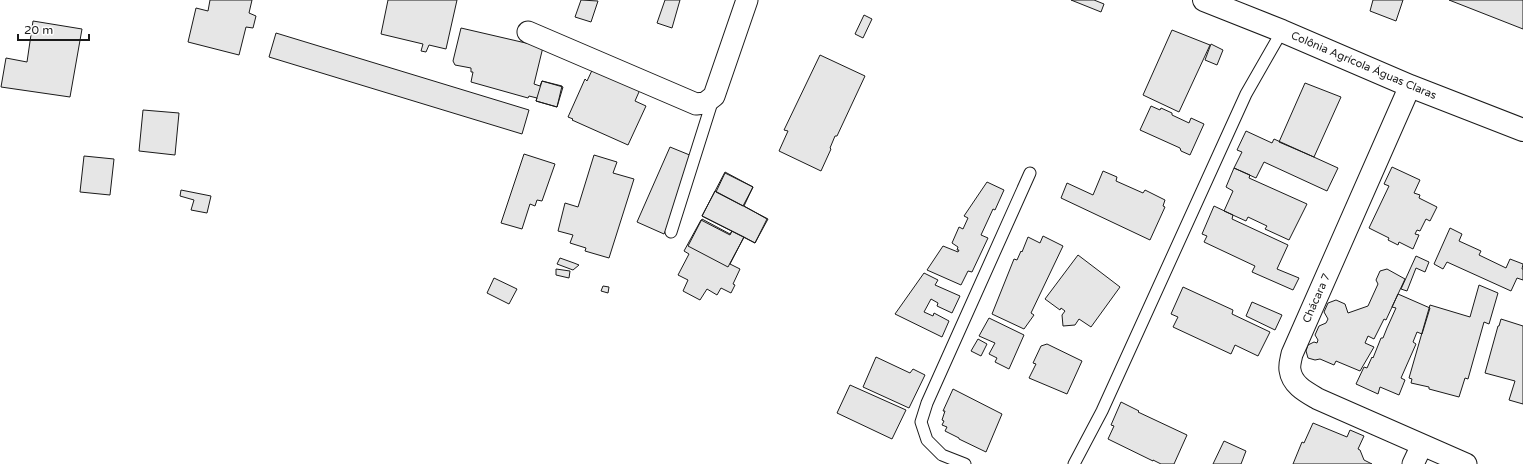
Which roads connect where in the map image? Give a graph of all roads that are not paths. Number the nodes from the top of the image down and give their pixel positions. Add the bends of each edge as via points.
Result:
1 (747, 0) edge
2 (1204, 0) edge
3 (1282, 31) junction
4 (528, 32) dead end
5 (1410, 86) junction
6 (714, 96) junction
7 (1523, 130) edge
8 (1030, 173) dead end
9 (671, 232) dead end
10 (1422, 445) junction
11 (965, 464) edge
12 (1074, 464) edge
13 (1413, 464) edge
14 (1466, 464) edge

1 - 6 street
2 - 3 main road, Colônia Agrícola Águas Claras
3 - 5 main road, Colônia Agrícola Águas Claras
3 - 12 lane via 1246,94 1102,411
4 - 6 street via 696,104 705,103
5 - 7 main road, Colônia Agrícola Águas Claras
5 - 10 street, Chácara 7 via 1292,354 1290,370 1301,389 1318,399
6 - 9 lane
8 - 11 lane via 927,403 922,422 927,440 942,455
10 - 13 street
10 - 14 street, Chácara 7

